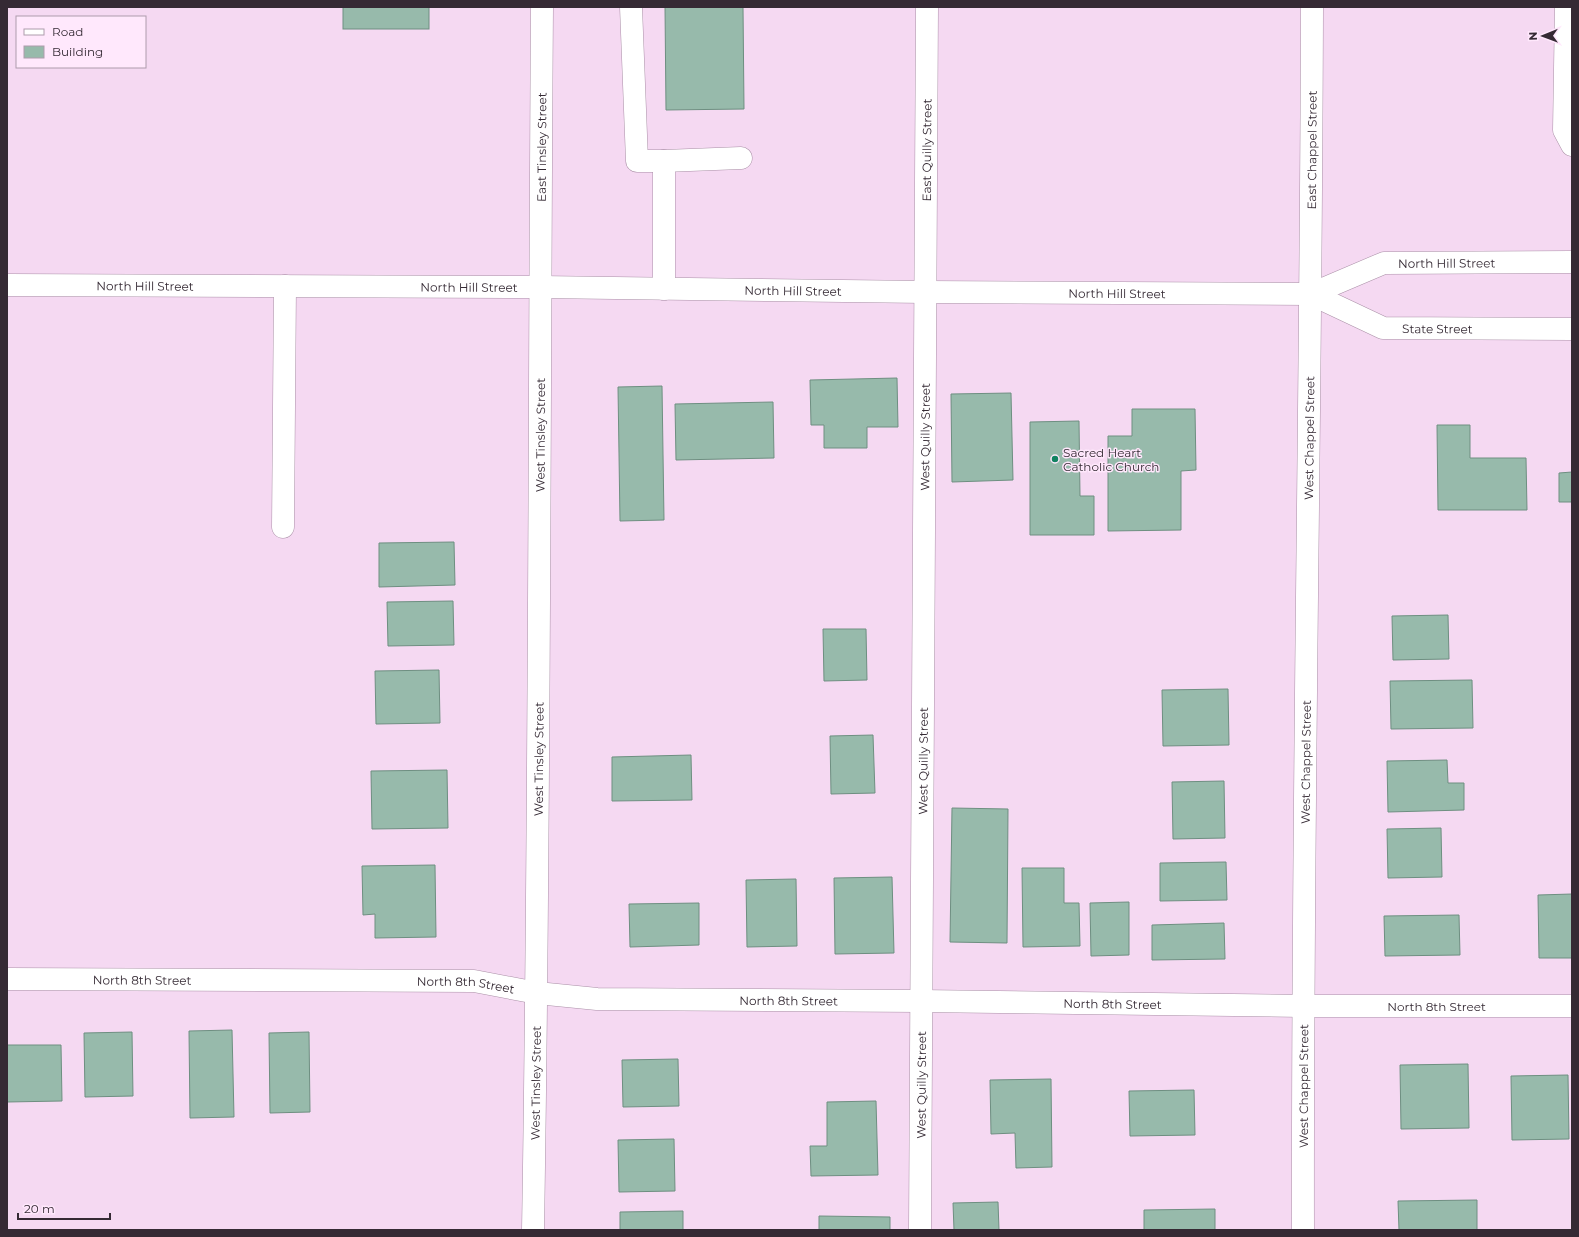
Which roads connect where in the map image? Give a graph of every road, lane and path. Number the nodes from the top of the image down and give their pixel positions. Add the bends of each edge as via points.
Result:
1 (542, 7) edge
2 (631, 7) edge
3 (927, 7) edge
4 (1312, 7) edge
5 (1566, 7) edge
6 (1572, 145) edge
7 (741, 158) dead end
8 (664, 161) junction
9 (1572, 262) edge
10 (7, 285) edge
11 (285, 286) junction
12 (540, 287) junction
13 (664, 289) junction
14 (925, 292) junction
15 (1311, 294) junction
16 (1572, 329) edge
17 (283, 527) dead end
18 (7, 979) edge
19 (538, 993) junction
20 (920, 1000) junction
21 (1303, 1006) junction
22 (1572, 1006) edge
23 (533, 1230) edge
24 (920, 1230) edge
25 (1303, 1230) edge

1 - 12 street, East Tinsley Street
2 - 8 street via 637,161
3 - 14 street, East Quilly Street
4 - 15 street, East Chappel Street
5 - 6 street via 1564,130
7 - 8 street
8 - 13 street
9 - 15 street, North Hill Street via 1384,263
10 - 11 street, North Hill Street
11 - 12 street, North Hill Street
11 - 17 street
12 - 13 street, North Hill Street
12 - 19 street, West Tinsley Street
13 - 14 street, North Hill Street
14 - 15 street, North Hill Street
14 - 20 street, West Quilly Street
15 - 16 street, State Street via 1383,328
15 - 21 street, West Chappel Street
18 - 19 street, North 8th Street via 474,980
19 - 20 street, North 8th Street via 597,999
19 - 23 street, West Tinsley Street
20 - 21 street, North 8th Street
20 - 24 street, West Quilly Street
21 - 22 street, North 8th Street
21 - 25 street, West Chappel Street

